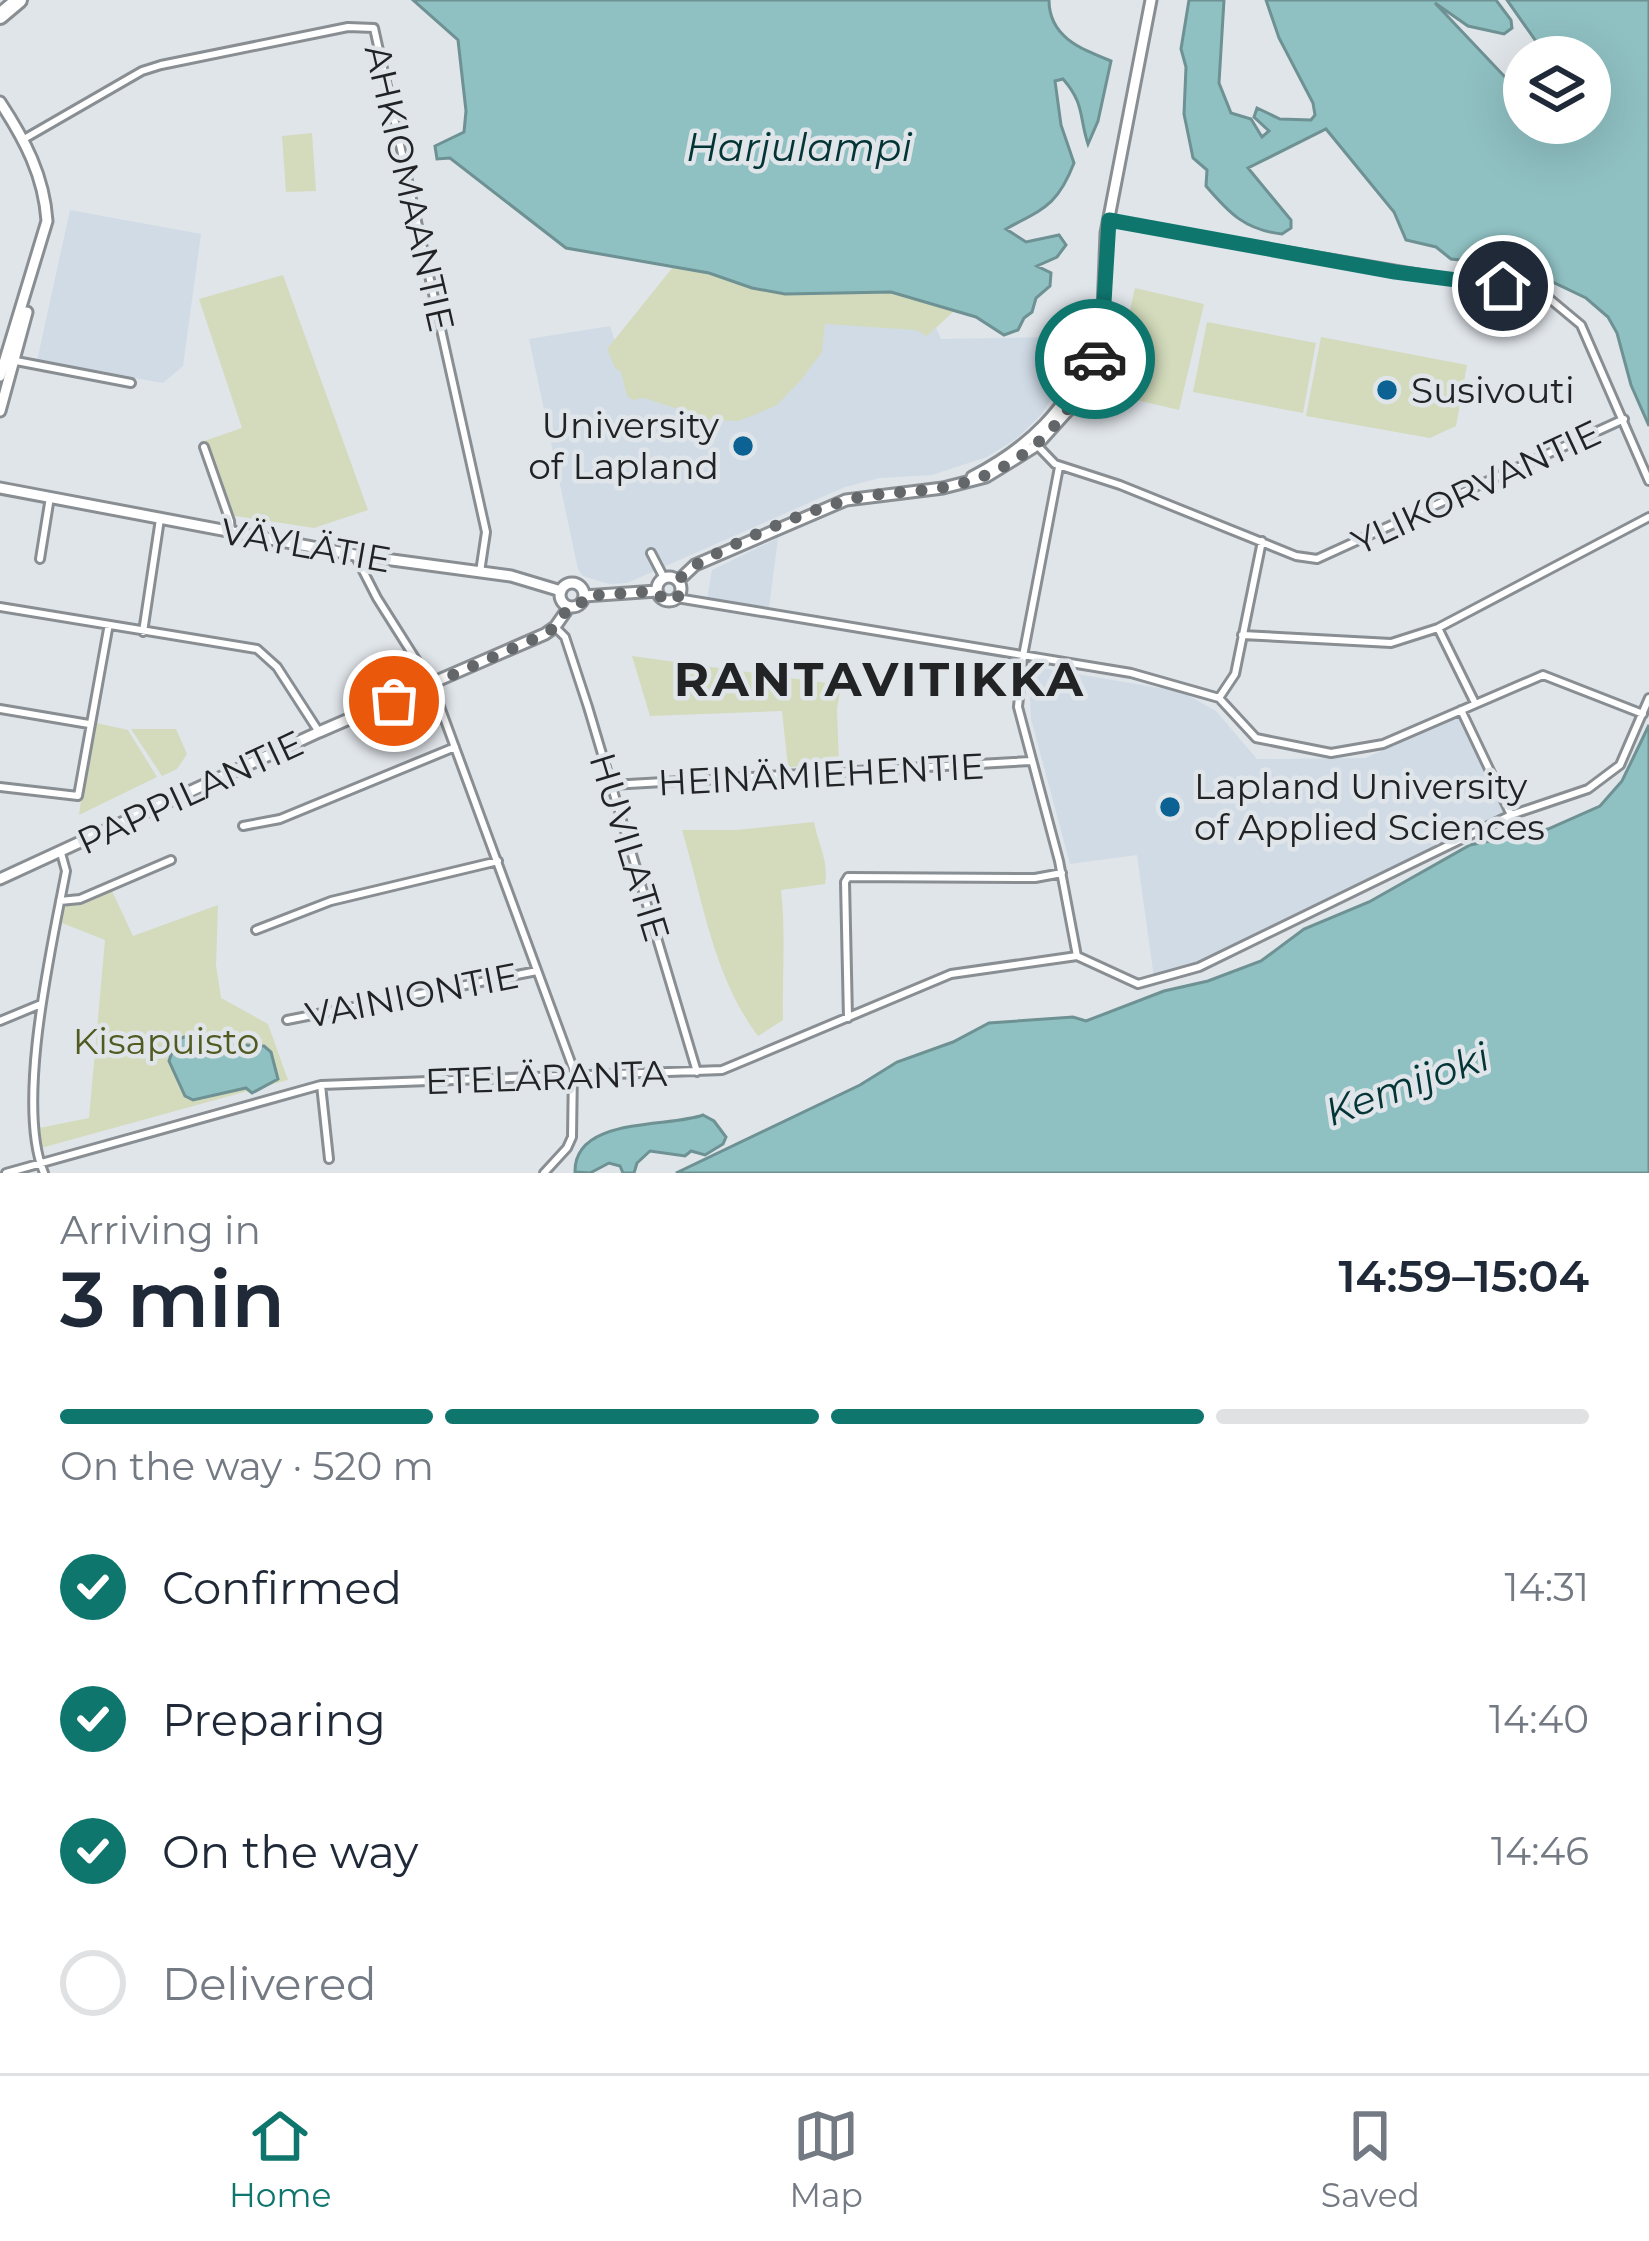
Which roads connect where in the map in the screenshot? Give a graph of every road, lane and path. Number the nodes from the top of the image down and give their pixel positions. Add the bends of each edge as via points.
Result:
1 (20, 0) edge
2 (1151, 0) edge
3 (0, 16) edge
4 (0, 102) edge
5 (24, 139) junction
6 (1109, 220) junction
7 (11, 360) junction
8 (0, 376) edge
9 (131, 383) dead end
10 (0, 411) edge
11 (1624, 419) junction
12 (1034, 443) junction
13 (204, 447) dead end
14 (1059, 466) junction
15 (1649, 481) edge
16 (0, 484) edge
17 (50, 497) junction
18 (1649, 517) edge
19 (160, 519) junction
20 (230, 532) junction
21 (1262, 542) junction
22 (651, 553) dead end
23 (356, 555) junction
24 (40, 559) dead end
25 (480, 572) junction
26 (664, 578) junction
27 (678, 581) junction
28 (561, 591) junction
29 (657, 591) junction
30 (584, 596) junction
31 (677, 598) junction
32 (0, 607) edge
33 (569, 607) junction
34 (109, 627) junction
35 (555, 627) junction
36 (1438, 628) junction
37 (143, 632) junction
38 (1242, 635) junction
39 (1023, 656) junction
40 (432, 685) junction
41 (1219, 698) junction
42 (1649, 698) edge
43 (1475, 703) junction
44 (0, 709) edge
45 (1461, 709) junction
46 (1643, 714) junction
47 (89, 724) junction
48 (319, 732) junction
49 (454, 747) junction
50 (1030, 761) junction
51 (611, 785) junction
52 (0, 787) edge
53 (1511, 815) junction
54 (243, 826) dead end
55 (61, 853) junction
56 (171, 860) dead end
57 (497, 861) junction
58 (1062, 873) junction
59 (0, 879) edge
60 (60, 901) junction
61 (256, 930) dead end
62 (1077, 956) junction
63 (537, 971) junction
64 (41, 1004) junction
65 (848, 1018) junction
66 (287, 1019) dead end
67 (0, 1021) edge
68 (697, 1072) junction
69 (574, 1075) junction
70 (322, 1085) junction
71 (329, 1159) dead end
72 (39, 1161) junction
73 (6, 1173) edge
74 (44, 1173) edge
75 (544, 1173) edge

1 - 3 highway
2 - 6 street
4 - 5 street
5 - 7 street via 46,194 47,221
5 - 25 street, AHKIOMAANTIE via 142,71 374,28 486,532
6 - 11 street via 1541,293 1580,325
6 - 12 street via 1097,356 1073,405
7 - 8 street
7 - 9 street
7 - 10 street
11 - 15 street
11 - 21 street, YLIKORVANTIE via 1325,557 1303,558
12 - 14 street
12 - 27 street via 961,483 831,505
13 - 20 street
14 - 21 street, YLIKORVANTIE
14 - 39 street
16 - 17 street, VÄYLÄTIE
17 - 19 street, VÄYLÄTIE
17 - 24 street
18 - 36 street
19 - 20 street, VÄYLÄTIE
19 - 37 street
20 - 23 street, VÄYLÄTIE
21 - 38 street
22 - 26 street
23 - 25 street, VÄYLÄTIE
23 - 40 street
25 - 28 street, VÄYLÄTIE
26 - 27 street
26 - 29 street
27 - 31 street
28 - 30 street via 573,583
28 - 33 street
29 - 30 street
29 - 31 street via 663,600
30 - 33 street
31 - 39 street
32 - 34 street
33 - 35 street, PAPPILANTIE
34 - 37 street
34 - 47 street
35 - 40 street, PAPPILANTIE
35 - 51 street, HUVILATIE via 565,637
36 - 38 street via 1391,643
36 - 43 street
37 - 48 street via 257,649
38 - 41 street
39 - 41 street via 1131,673
39 - 50 street via 1018,707
40 - 48 street, PAPPILANTIE
40 - 49 street
41 - 45 street via 1256,738 1331,753 1383,744
42 - 46 street
43 - 45 street
43 - 46 street via 1549,675
44 - 47 street
45 - 53 street
46 - 53 street via 1607,778
47 - 52 street via 78,796
48 - 55 street, PAPPILANTIE
49 - 54 street via 280,819
49 - 57 street
50 - 51 street, HEINÄMIEHENTIE
50 - 58 street
51 - 68 street, HUVILATIE
53 - 62 street via 1157,981 1126,981
55 - 59 street, PAPPILANTIE
55 - 60 street
56 - 60 street
57 - 61 street via 331,901
57 - 63 street
58 - 62 street
58 - 65 street via 848,878
60 - 64 street
62 - 65 street, ETELÄRANTA via 951,974
63 - 66 street, VAINIONTIE
63 - 69 street
64 - 67 street
64 - 72 street
65 - 68 street, ETELÄRANTA via 732,1068
68 - 69 street, ETELÄRANTA
69 - 70 street, ETELÄRANTA
69 - 75 street via 572,1137
70 - 71 street
70 - 72 street, ETELÄRANTA
72 - 73 street, ETELÄRANTA
72 - 74 street

